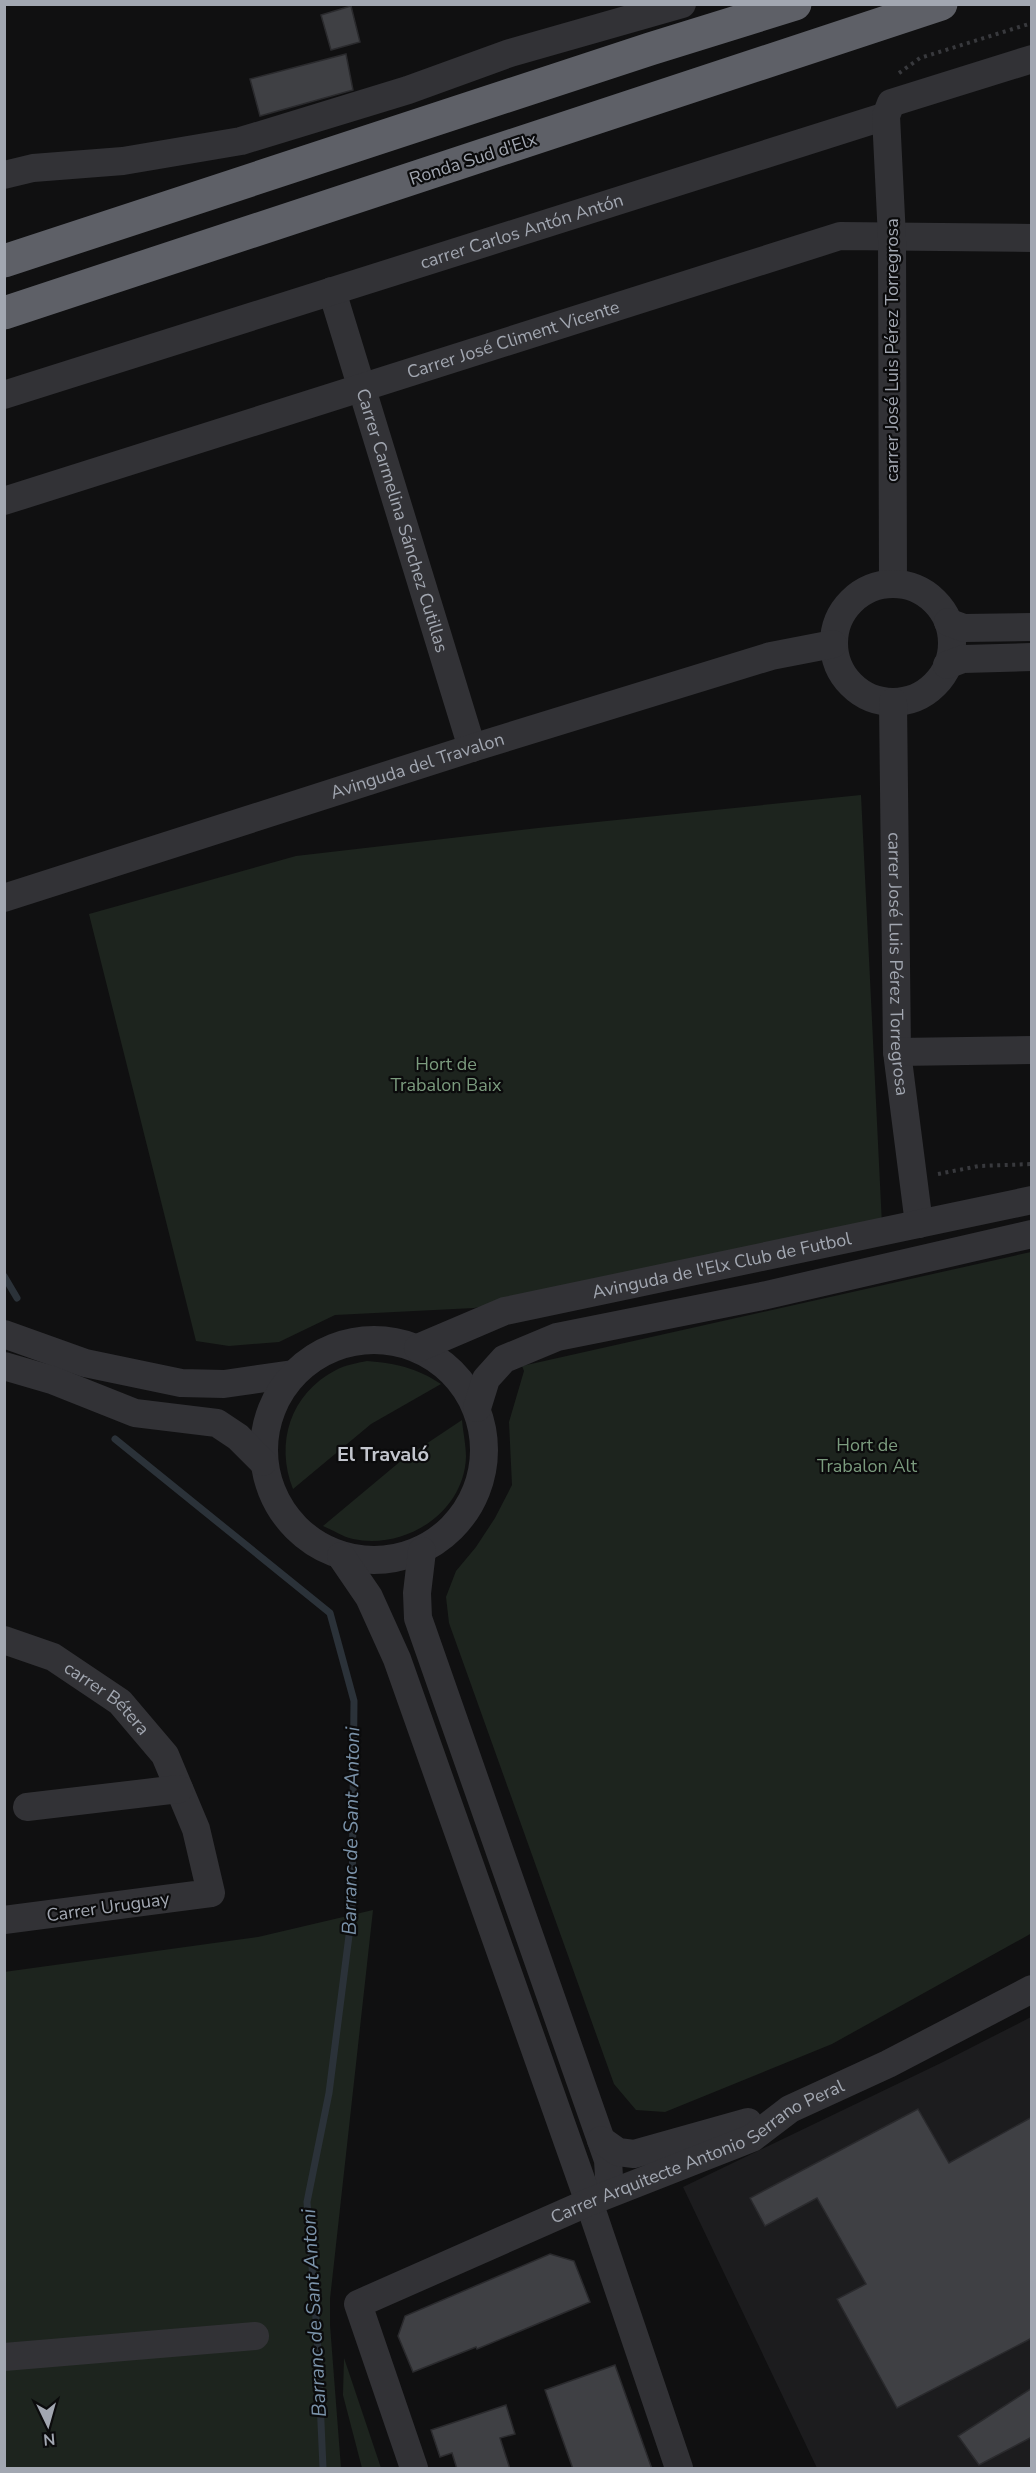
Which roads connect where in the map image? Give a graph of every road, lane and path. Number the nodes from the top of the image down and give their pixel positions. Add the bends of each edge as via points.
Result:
1 (682, 4) edge
2 (795, 4) edge
3 (941, 4) edge
4 (1032, 59) edge
5 (886, 116) junction
6 (4, 175) edge
7 (892, 238) junction
8 (1032, 238) edge
9 (4, 261) edge
10 (332, 291) junction
11 (4, 313) edge
12 (360, 389) junction
13 (4, 395) edge
14 (4, 501) edge
15 (893, 584) junction
16 (948, 622) junction
17 (1032, 627) edge
18 (833, 644) junction
19 (1032, 657) edge
20 (947, 665) junction
21 (893, 702) junction
22 (472, 748) junction
23 (4, 898) edge
24 (1032, 1050) edge
25 (897, 1052) junction
26 (1032, 1164) edge
27 (913, 1176) junction
28 (1032, 1200) edge
29 (919, 1224) junction
30 (1032, 1234) edge
31 (4, 1334) edge
32 (418, 1348) junction
33 (4, 1366) edge
34 (293, 1374) junction
35 (477, 1408) junction
36 (263, 1462) junction
37 (422, 1551) junction
38 (341, 1556) junction
39 (4, 1640) edge
40 (179, 1789) junction
41 (27, 1807) dead end
42 (211, 1893) joint
43 (4, 1920) edge
44 (1032, 1989) edge
45 (790, 2109) junction
46 (601, 2140) junction
47 (599, 2197) junction
48 (255, 2336) dead end
49 (4, 2357) edge
50 (414, 2469) edge
51 (678, 2469) edge

1 - 6 street via 510,53 408,90 241,141 123,161 33,168
2 - 9 highway
3 - 11 highway, Ronda Sud d'Elx
4 - 5 street, carrer Carlos Antón Antón via 891,103
5 - 7 street, carrer José Luis Pérez Torregrosa
5 - 10 street, carrer Carlos Antón Antón
7 - 8 street, Carrer José Climent Vicente
7 - 12 street, Carrer José Climent Vicente via 840,236
7 - 15 street, carrer José Luis Pérez Torregrosa
10 - 12 street, Carrer Carmelina Sánchez Cutillas
10 - 13 street, carrer Carlos Antón Antón
12 - 14 street, Carrer José Climent Vicente
12 - 22 street, Carrer Carmelina Sánchez Cutillas
15 - 16 street via 914,588 928,596
15 - 18 street via 870,588 849,602 838,620
16 - 17 street via 964,628
16 - 20 street via 951,648
18 - 21 street via 839,669 856,690 873,699
18 - 22 street, Avinguda del Travalon via 771,656
19 - 20 street via 963,659
20 - 21 street via 938,681 923,694
21 - 25 street, carrer José Luis Pérez Torregrosa
22 - 23 street, Avinguda del Travalon
24 - 25 street
25 - 27 street, carrer José Luis Pérez Torregrosa
26 - 27 path via 979,1166
27 - 29 street, carrer José Luis Pérez Torregrosa
28 - 29 street, Avinguda de l'Elx Club de Futbol
29 - 32 street, Avinguda de l'Elx Club de Futbol via 505,1311
30 - 35 street, Avinguda de l'Elx Club de Futbol via 762,1296 557,1337 504,1359 486,1379
31 - 34 street via 85,1363 181,1383 224,1384
32 - 34 street via 382,1339 335,1346
32 - 35 street via 448,1367
33 - 36 street via 52,1380 135,1413 217,1423
34 - 36 street via 277,1395 268,1417
35 - 37 street via 484,1428 484,1469 471,1507 448,1534
36 - 38 street via 270,1491 295,1528
37 - 38 street via 407,1557 362,1561
37 - 46 street via 418,1618
38 - 47 street via 369,1597 397,1659
39 - 40 street, carrer Bétera via 53,1657 120,1702 165,1755
40 - 41 street
40 - 42 street, carrer Bétera via 196,1829
42 - 43 street, Carrer Uruguay
44 - 45 street, Carrer Arquitecte Antonio Serrano Peral via 888,2064
45 - 46 street via 634,2154 618,2152
45 - 47 street, Carrer Arquitecte Antonio Serrano Peral via 752,2138
46 - 47 street via 608,2160
47 - 50 street, Carrer Arquitecte Antonio Serrano Peral via 358,2304
47 - 51 street
48 - 49 street

